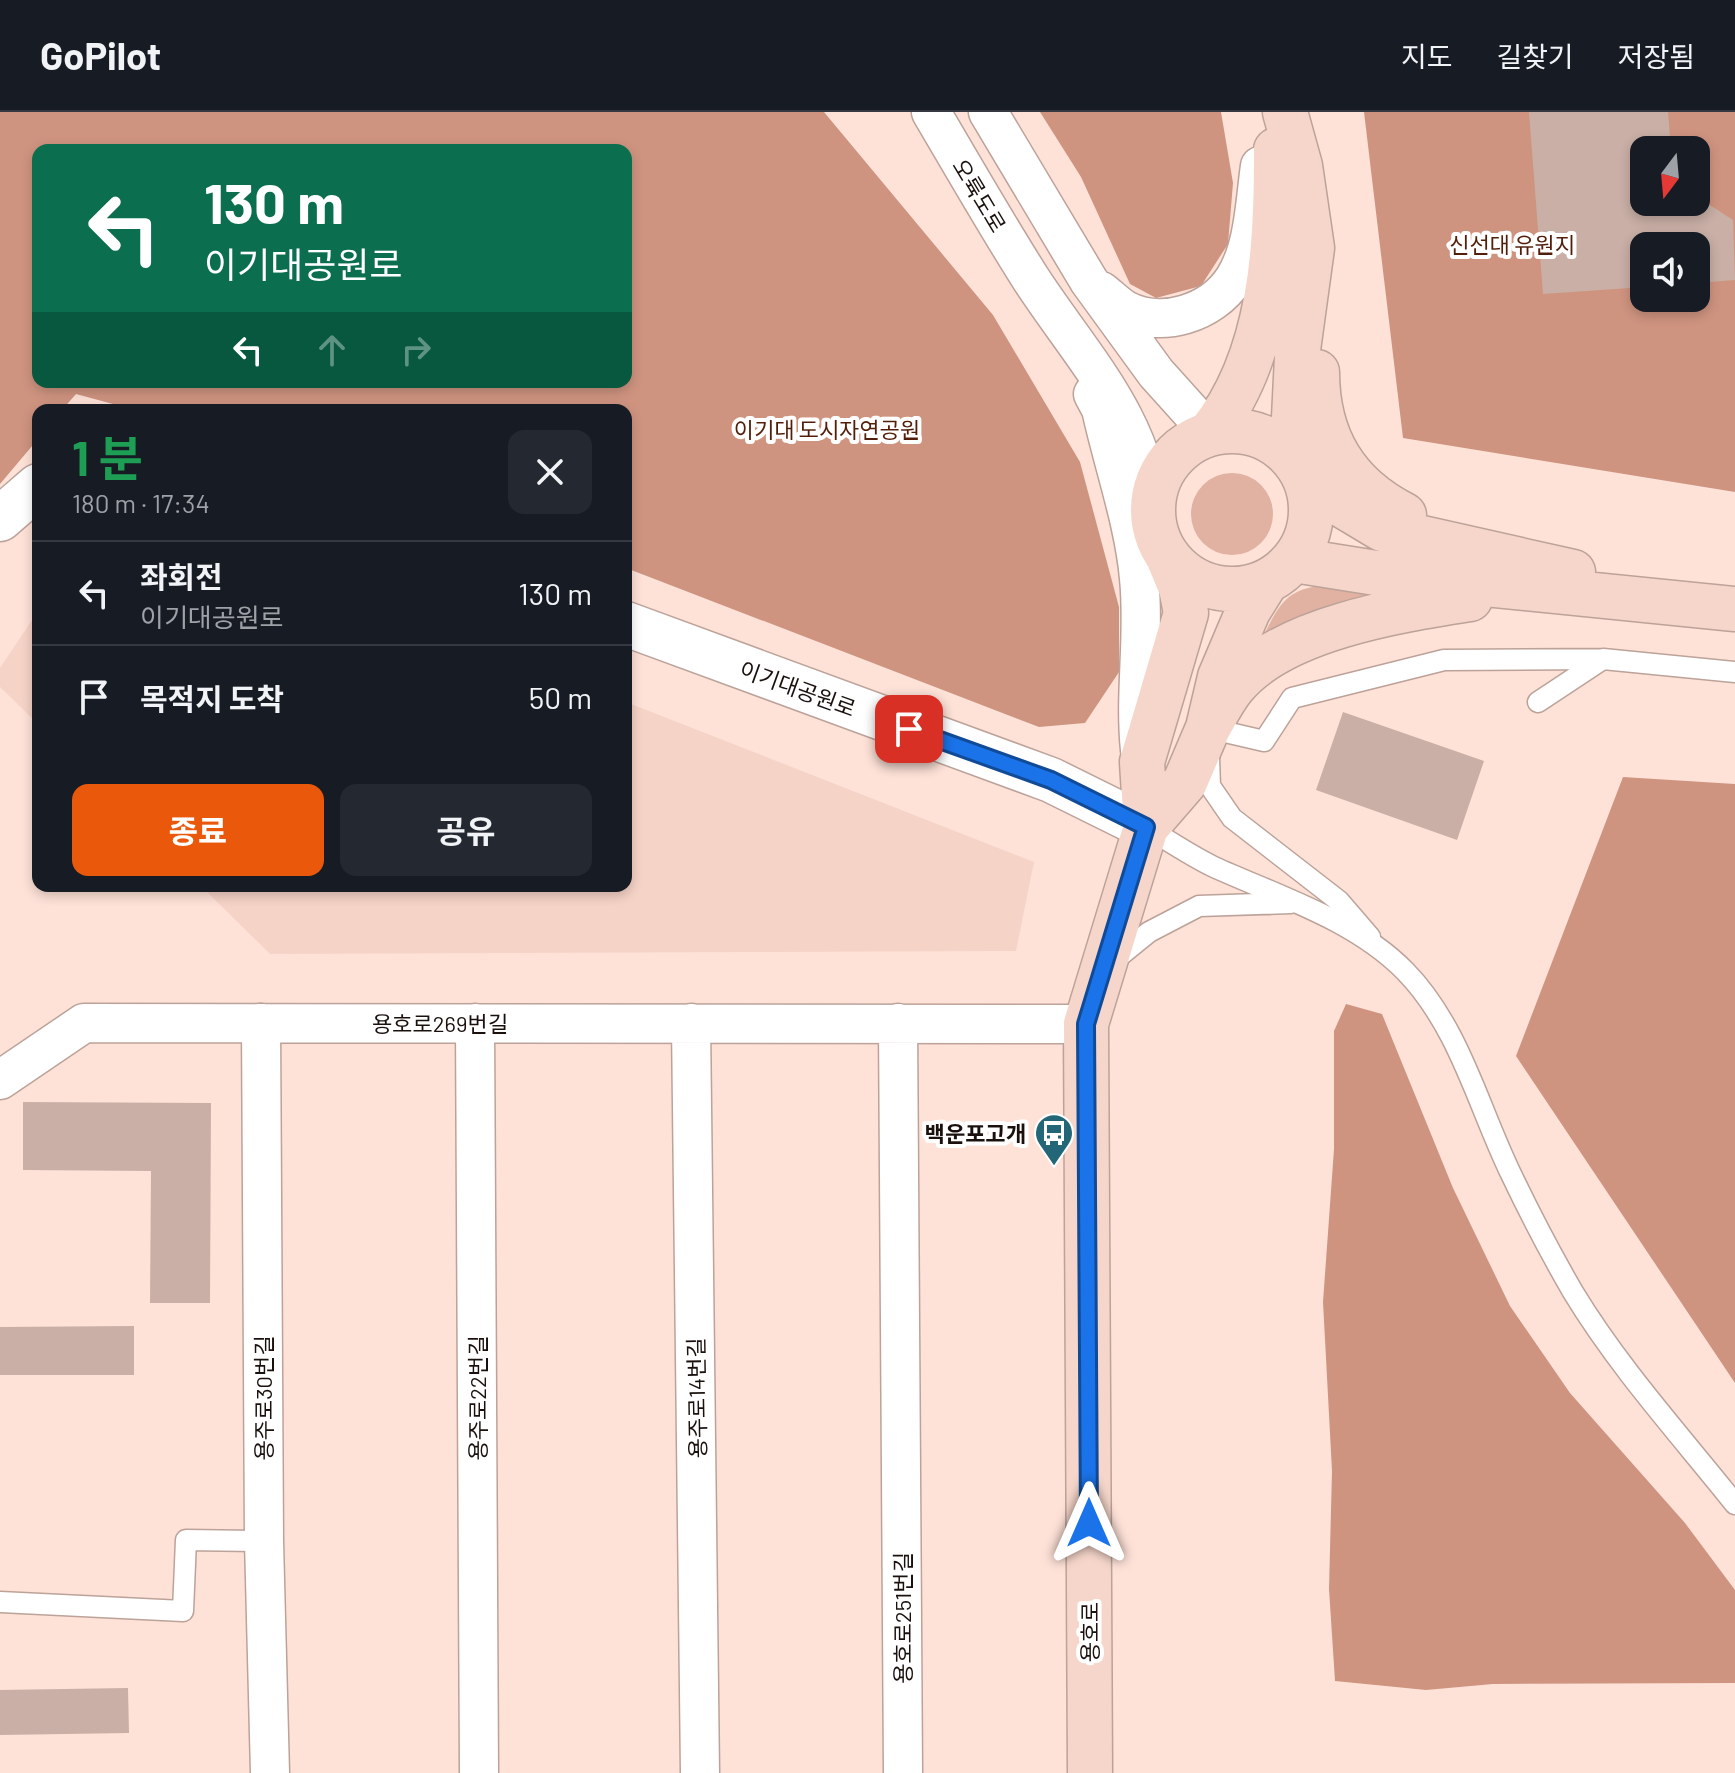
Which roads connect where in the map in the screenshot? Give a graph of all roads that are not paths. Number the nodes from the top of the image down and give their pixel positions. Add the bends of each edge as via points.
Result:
1 (931, 112) edge
2 (988, 112) edge
3 (1273, 112) edge
4 (1285, 112) edge
5 (1081, 267) junction
6 (1311, 272) junction
7 (1056, 316) junction
8 (1210, 433) junction
9 (1303, 475) junction
10 (32, 491) edge
11 (0, 519) edge
12 (1160, 538) junction
13 (1464, 545) junction
14 (1280, 571) junction
15 (1541, 590) junction
16 (1723, 607) edge
17 (632, 626) edge
18 (1603, 659) junction
19 (1735, 672) edge
20 (1538, 702) dead end
21 (1208, 728) junction
22 (1142, 762) junction
23 (1146, 827) junction
24 (1296, 903) junction
25 (1378, 947) junction
26 (1103, 970) junction
27 (261, 1023) junction
28 (475, 1023) junction
29 (691, 1023) junction
30 (898, 1023) junction
31 (1086, 1024) junction
32 (0, 1080) edge
33 (1735, 1504) edge
34 (264, 1541) junction
35 (0, 1602) edge
36 (270, 1773) edge
37 (479, 1773) edge
38 (700, 1773) edge
39 (903, 1773) edge
40 (1090, 1773) edge

1 - 7 street, 오륙도로
2 - 5 street
3 - 5 street via 1245,251 1234,279 1213,301 1162,319 1126,310
3 - 8 main road via 1273,259 1245,377 1232,406
4 - 6 main road via 1300,166
5 - 8 street via 1156,373
6 - 9 main road via 1297,357 1293,438
6 - 13 main road via 1317,390 1324,430 1338,460 1388,507
7 - 12 street via 1136,438
7 - 22 street via 1101,409 1139,575 1143,650 1136,714
8 - 9 main road via 1259,435 1282,448
8 - 12 main road via 1172,457 1160,475 1153,497
9 - 13 main road via 1382,529
9 - 14 main road via 1312,511 1307,537
10 - 11 street
12 - 14 main road via 1188,576 1213,588 1240,589
12 - 22 main road via 1186,613
13 - 16 main road
14 - 15 main road via 1376,573
14 - 21 main road via 1248,611 1220,677
15 - 16 main road
15 - 21 main road via 1402,610 1321,632 1265,659 1235,684
17 - 23 street, 이기대공원로 via 1051,780
18 - 19 lane
18 - 20 lane
18 - 21 lane via 1444,660 1292,698 1264,741
21 - 23 main road via 1185,782
21 - 25 lane via 1210,786 1232,818 1339,901
22 - 23 main road
23 - 24 lane via 1210,865
23 - 26 main road, 용호로
24 - 25 lane
24 - 26 lane via 1199,906 1149,932
25 - 33 lane via 1435,1010 1511,1174 1573,1291 1610,1348
26 - 31 main road, 용호로
27 - 28 street, 용호로269번길
27 - 32 street, 용호로269번길 via 84,1023
27 - 34 street, 용주로30번길
28 - 29 street, 용호로269번길
28 - 37 street, 용주로22번길
29 - 30 street, 용호로269번길
29 - 38 street, 용주로14번길
30 - 31 street, 용호로269번길
30 - 39 street, 용호로251번길
31 - 40 main road, 용호로
34 - 35 lane via 186,1540 183,1611
34 - 36 street, 용주로30번길

